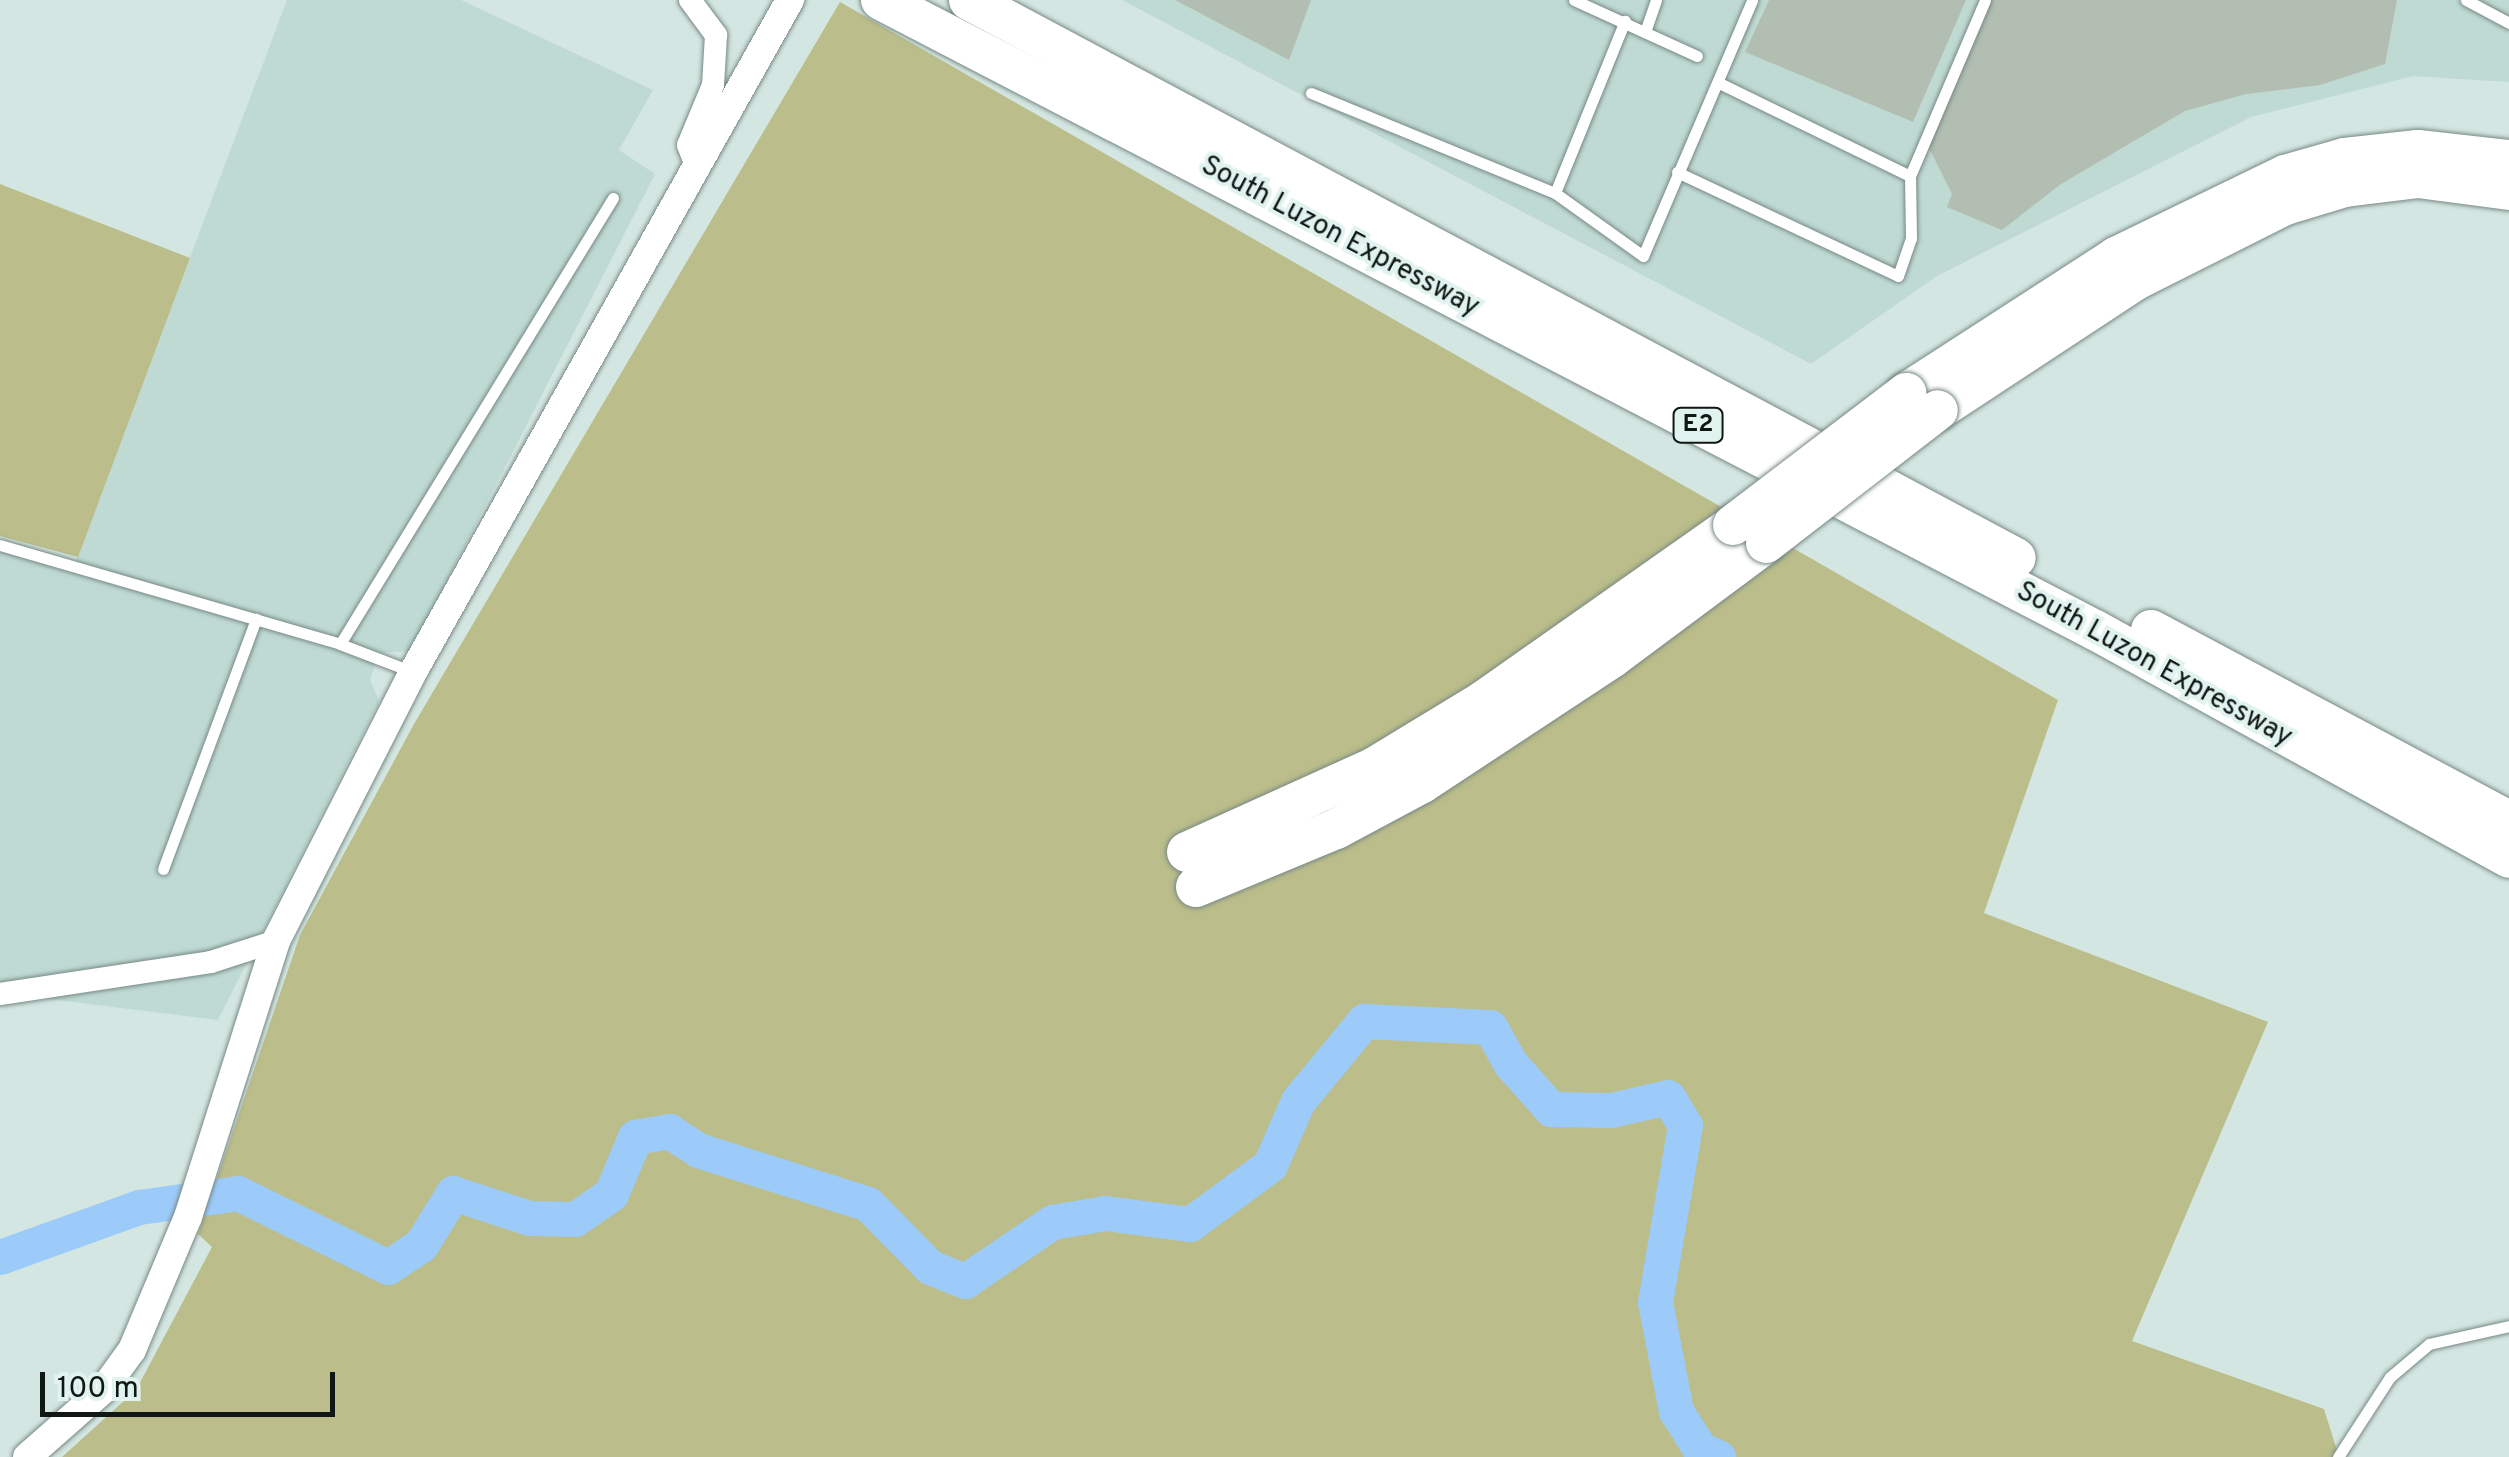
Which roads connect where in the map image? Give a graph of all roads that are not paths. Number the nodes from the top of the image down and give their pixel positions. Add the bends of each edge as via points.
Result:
1 (690, 0) edge
2 (790, 0) edge
3 (882, 0) edge
4 (968, 0) edge
5 (1574, 0) edge
6 (1656, 0) edge
7 (1752, 0) edge
8 (1985, 0) edge
9 (2466, 0) edge
10 (1625, 21) junction
11 (2509, 22) edge
12 (1645, 32) junction
13 (1696, 56) dead end
14 (1721, 84) junction
15 (1310, 93) dead end
16 (2509, 160) edge
17 (696, 166) junction
18 (1677, 172) junction
19 (1910, 176) junction
20 (2509, 190) edge
21 (1555, 193) junction
22 (613, 198) dead end
23 (1922, 402) junction
24 (0, 545) edge
25 (256, 619) junction
26 (340, 644) junction
27 (413, 672) junction
28 (2509, 821) edge
29 (2509, 858) edge
30 (163, 870) dead end
31 (1192, 870) dead end
32 (276, 942) junction
33 (0, 994) edge
34 (2509, 1326) edge
35 (26, 1457) edge
36 (2338, 1457) edge

1 - 17 street via 716,34 713,84 688,145
2 - 17 street
3 - 29 highway, South Luzon Expressway / E2 via 2095,630
4 - 28 highway, South Luzon Expressway / E2
5 - 10 lane
6 - 12 lane
7 - 14 lane
8 - 19 lane
9 - 11 lane
10 - 12 lane
10 - 21 lane
12 - 13 lane
14 - 18 lane
14 - 19 lane
15 - 21 lane
16 - 23 highway via 2418,150 2344,158 2285,175 2116,257
17 - 27 street
18 - 19 lane via 1898,276 1911,238
18 - 21 lane via 1644,256
20 - 23 highway via 2418,178 2345,187 2285,205 2136,280
22 - 26 lane
23 - 31 highway, bridge via 1750,534 1613,657 1422,783 1336,830
24 - 25 lane
25 - 26 lane
25 - 30 lane
26 - 27 lane
27 - 32 street
32 - 33 street via 211,962
32 - 35 street via 188,1218 132,1350 103,1390
34 - 36 lane via 2429,1344 2390,1376

